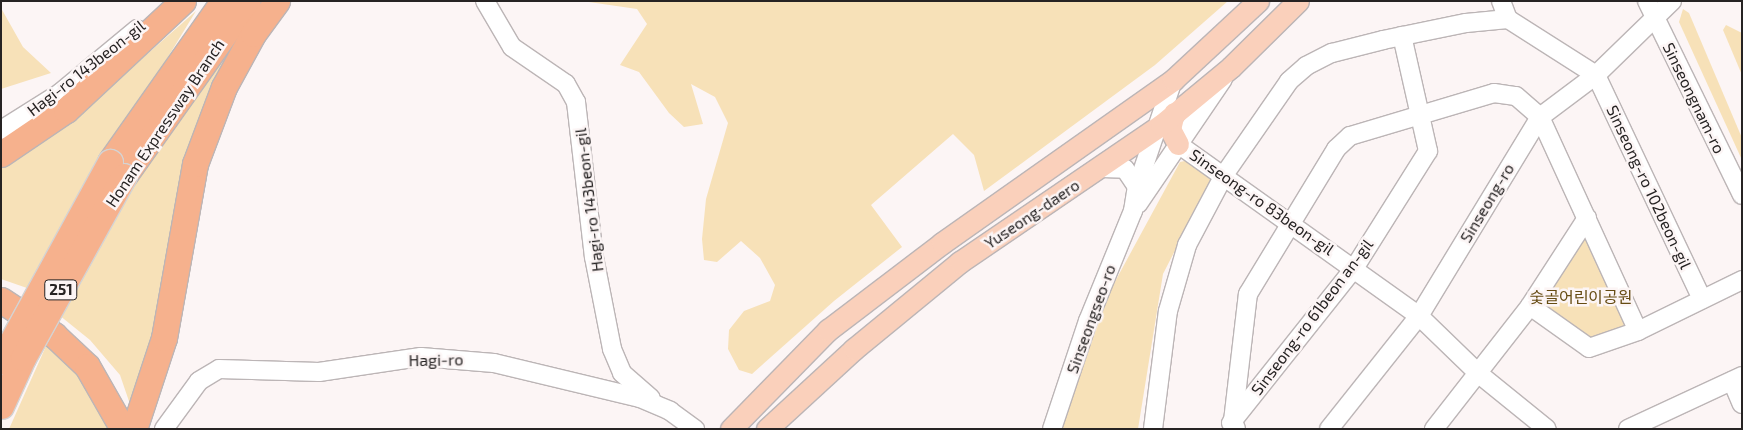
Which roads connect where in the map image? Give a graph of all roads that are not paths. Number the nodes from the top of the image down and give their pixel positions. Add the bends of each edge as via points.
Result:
1 (166, 1) edge
2 (182, 1) edge
3 (223, 1) edge
4 (248, 1) edge
5 (277, 1) edge
6 (485, 1) edge
7 (1258, 1) edge
8 (1298, 1) edge
9 (1501, 1) edge
10 (1646, 1) edge
11 (1672, 1) edge
12 (1655, 18) junction
13 (1508, 19) junction
14 (1402, 36) junction
15 (1231, 68) junction
16 (1596, 75) junction
17 (1173, 80) junction
18 (1418, 115) junction
19 (1540, 117) junction
20 (1167, 119) junction
21 (1, 130) edge
22 (1178, 144) junction
23 (1, 154) edge
24 (1102, 168) junction
25 (117, 169) junction
26 (1224, 175) junction
27 (1137, 187) junction
28 (1742, 195) edge
29 (1133, 211) junction
30 (1587, 218) junction
31 (1289, 222) junction
32 (1355, 267) junction
33 (1742, 280) edge
34 (1702, 299) junction
35 (1, 300) edge
36 (1530, 306) junction
37 (1418, 316) junction
38 (1638, 331) junction
39 (1, 361) edge
40 (1479, 374) junction
41 (1737, 379) edge
42 (1742, 404) edge
43 (1, 406) edge
44 (670, 411) junction
45 (1232, 426) edge
46 (126, 427) edge
47 (164, 429) edge
48 (695, 429) edge
49 (731, 429) edge
50 (767, 429) edge
51 (1052, 429) edge
52 (1153, 429) edge
53 (1329, 429) edge
54 (1434, 429) edge
55 (1547, 429) edge
56 (1628, 429) edge

1 - 21 street, Hagi-ro 143beon-gil via 60,93
2 - 23 highway via 66,110
3 - 25 highway, Honam Expressway Branch / 251
4 - 25 highway, Honam Expressway Branch / 251
5 - 46 highway via 253,34 224,87 195,164 164,338
6 - 44 street, Hagi-ro 143beon-gil via 512,48 566,84 576,102 594,257 612,349 622,373
7 - 17 main road, Yuseong-daero
8 - 15 main road, Yuseong-daero
9 - 13 street
10 - 12 street, Sinseongnam-ro
11 - 12 street, Sinseong-ro
12 - 16 street, Sinseong-ro
12 - 28 street, Sinseongnam-ro
13 - 14 street via 1466,22
13 - 16 street
14 - 18 street, Sinseong-ro 61beon an-gil
14 - 26 street via 1332,53 1306,66 1290,81
15 - 20 main road, Yuseong-daero
15 - 22 street
16 - 19 street, Sinseong-ro
16 - 34 street, Sinseong-ro 102beon-gil
17 - 20 street
17 - 49 main road, Yuseong-daero via 942,243 828,330
18 - 19 street via 1494,93 1516,96
18 - 31 street via 1350,136 1336,149
18 - 32 street, Sinseong-ro 61beon an-gil via 1428,151
19 - 30 street
19 - 37 street, Sinseong-ro
20 - 22 main road
20 - 24 main road, Yuseong-daero
20 - 27 street
22 - 26 street, Sinseong-ro 83beon-gil
22 - 29 street
24 - 27 street via 1125,169
24 - 50 main road, Yuseong-daero via 960,262 854,349
25 - 39 highway, Honam Expressway Branch / 251, bridge
25 - 43 highway, Honam Expressway Branch / 251, bridge
26 - 31 street, Sinseong-ro 83beon-gil
26 - 52 street via 1187,245 1168,311
27 - 29 street
29 - 51 street, Sinseongseo-ro via 1088,321
30 - 36 street
30 - 38 street
31 - 32 street, Sinseong-ro 83beon-gil
31 - 45 street via 1248,294
32 - 37 street, Sinseong-ro 83beon-gil
32 - 45 street, Sinseong-ro 61beon an-gil
33 - 34 street
34 - 38 street
35 - 46 highway via 54,335 87,366
36 - 38 street via 1589,348
36 - 40 street
37 - 40 street, Sinseong-ro 83beon-gil
37 - 53 street, Sinseong-ro
40 - 54 street
40 - 55 street, Sinseong-ro 83beon-gil
41 - 42 street
41 - 56 street
44 - 47 street, Hagi-ro via 640,398 494,363 421,357 319,372 219,369 199,381
44 - 48 street, Hagi-ro

